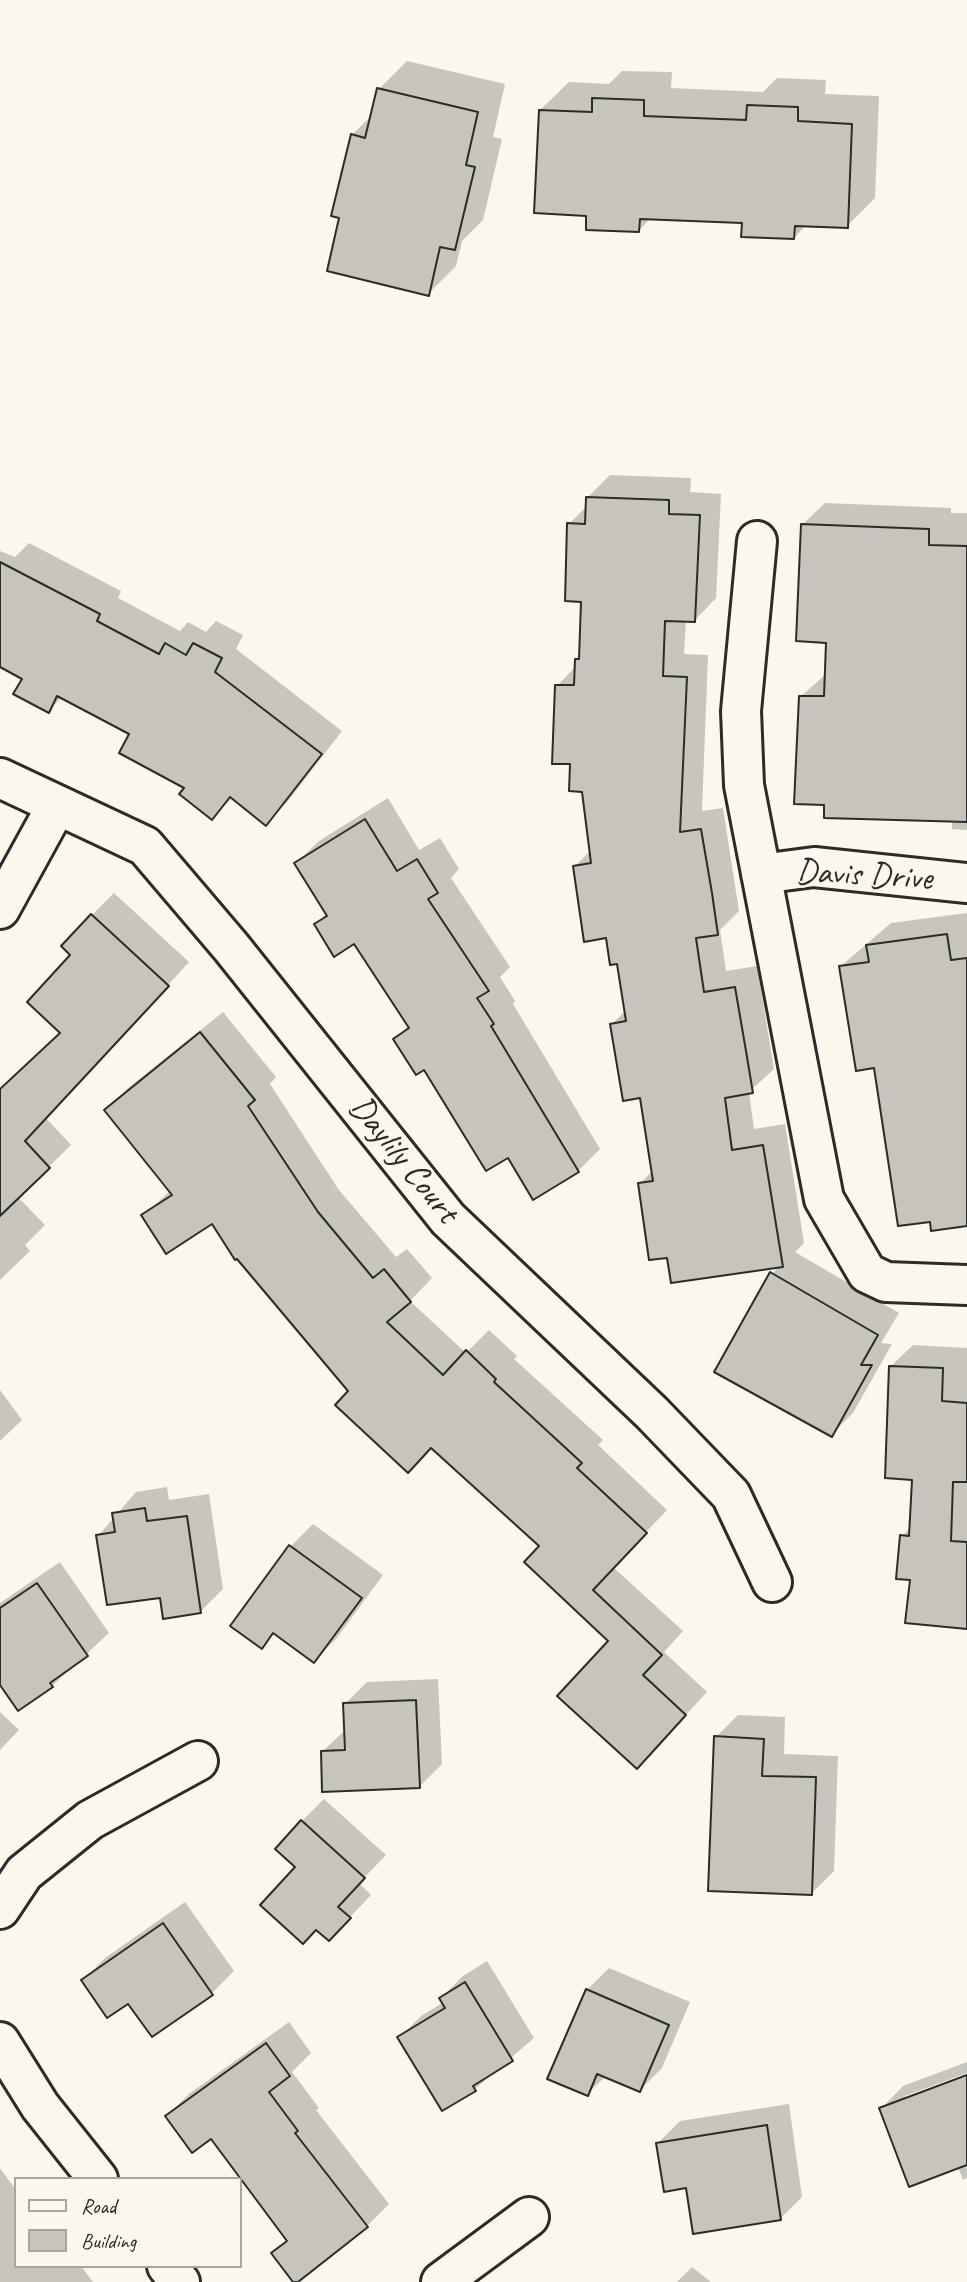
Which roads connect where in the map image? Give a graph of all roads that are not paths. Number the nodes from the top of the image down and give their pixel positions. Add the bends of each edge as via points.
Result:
1 (757, 541) dead end
2 (0, 778) edge
3 (57, 805) junction
4 (761, 874) junction
5 (967, 883) edge
6 (0, 909) edge
7 (967, 1285) edge
8 (772, 1582) dead end
9 (198, 1760) dead end
10 (0, 1909) edge
11 (0, 2042) edge
12 (96, 2177) edge
13 (529, 2217) dead end
14 (169, 2268) edge
15 (180, 2282) edge
16 (441, 2282) edge

1 - 4 street via 741,711 744,785
2 - 3 street, Daylily Court
3 - 6 street
3 - 8 street, Daylily Court via 145,846 448,1219 652,1413 730,1495
4 - 5 street, Davis Drive via 814,867
4 - 7 street via 824,1199 867,1273 886,1282
9 - 10 street via 90,1820 24,1873
11 - 12 street via 40,2106
13 - 16 street
14 - 15 street

